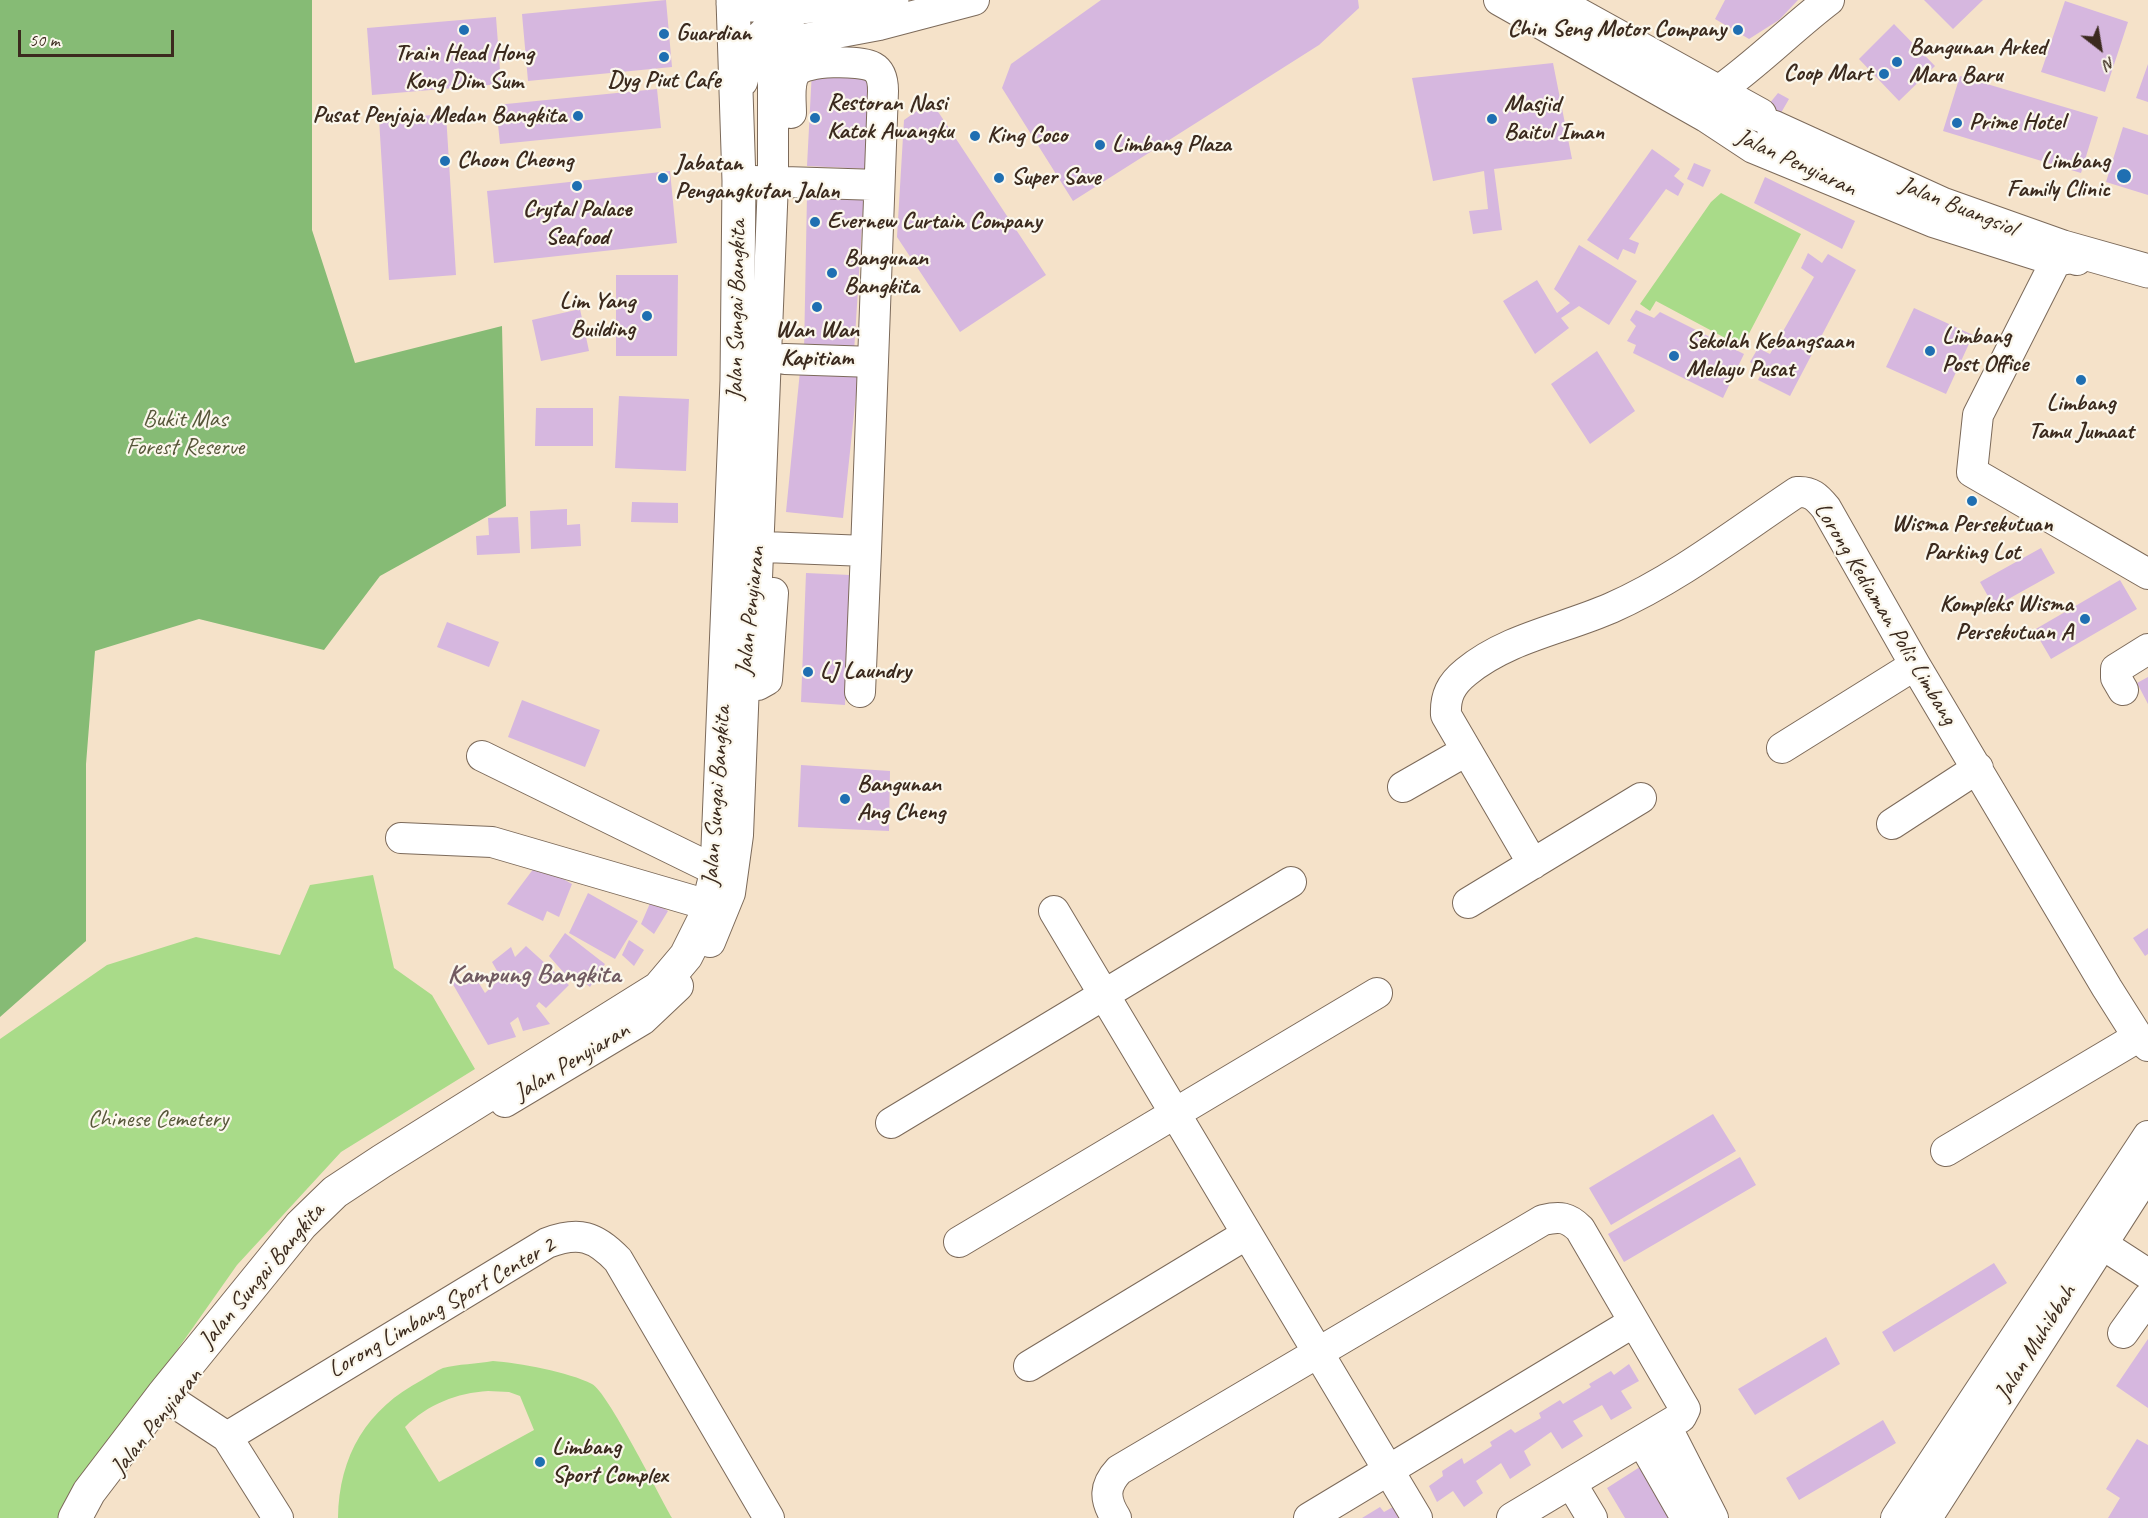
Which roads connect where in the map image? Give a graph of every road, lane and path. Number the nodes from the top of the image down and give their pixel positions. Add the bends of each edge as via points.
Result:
1 (892, 0) edge
2 (974, 0) edge
3 (1499, 0) edge
4 (1518, 0) edge
5 (1829, 0) edge
6 (733, 2) edge
7 (791, 3) edge
8 (1564, 5) edge
9 (1717, 92) junction
10 (736, 100) junction
11 (739, 181) junction
12 (782, 182) junction
13 (879, 185) junction
14 (2059, 254) junction
15 (2148, 271) edge
16 (2148, 284) edge
17 (784, 359) junction
18 (873, 362) junction
19 (866, 550) junction
20 (754, 562) junction
21 (2148, 574) edge
22 (2148, 649) edge
23 (1915, 665) junction
24 (734, 683) junction
25 (2122, 690) dead end
26 (860, 692) dead end
27 (1782, 748) dead end
28 (1466, 751) junction
29 (482, 756) dead end
30 (1978, 768) junction
31 (1402, 787) dead end
32 (1641, 798) dead end
33 (1892, 824) dead end
34 (400, 838) dead end
35 (1533, 864) junction
36 (717, 871) junction
37 (1291, 882) dead end
38 (1468, 903) dead end
39 (708, 905) junction
40 (1054, 911) dead end
41 (1377, 993) dead end
42 (1103, 994) junction
43 (2143, 1041) edge
44 (1175, 1113) junction
45 (891, 1123) dead end
46 (2148, 1136) edge
47 (1946, 1151) dead end
48 (2148, 1170) edge
49 (1247, 1234) junction
50 (959, 1242) dead end
51 (2100, 1242) junction
52 (2148, 1274) edge
53 (2148, 1298) edge
54 (1635, 1322) junction
55 (2123, 1333) dead end
56 (1318, 1353) junction
57 (1029, 1366) dead end
58 (170, 1399) junction
59 (1654, 1433) junction
60 (227, 1437) junction
61 (1388, 1470) junction
62 (1571, 1483) junction
63 (75, 1518) edge
64 (86, 1518) edge
65 (278, 1518) edge
66 (769, 1518) edge
67 (1116, 1518) edge
68 (1310, 1518) edge
69 (1417, 1518) edge
70 (1512, 1518) edge
71 (1592, 1518) edge
72 (1686, 1518) edge
73 (1713, 1518) edge
74 (1896, 1518) edge
75 (1925, 1518) edge

1 - 7 main road
2 - 12 street, Jalan Penyiaran via 879,25 788,42 773,55
3 - 14 street, Jalan Penyiaran via 1706,117 1753,148 1933,222
4 - 8 main road via 1531,7
5 - 9 street
6 - 7 main road
6 - 10 main road, Jalan Sungai Bangkita
7 - 10 main road via 757,39 746,61
8 - 9 main road, Jalan Buangsiol
9 - 14 main road, Jalan Buangsiol via 1767,121 1942,204
10 - 11 main road, Jalan Sungai Bangkita
11 - 12 street
11 - 20 main road, Jalan Sungai Bangkita via 737,381
12 - 13 street
12 - 13 street via 791,83 802,65 813,63 865,65 881,74
12 - 17 street
12 - 20 street, Jalan Penyiaran
13 - 18 street
14 - 15 main road, Jalan Buangsiol
14 - 16 street, Jalan Penyiaran
14 - 21 street via 1978,415 1972,472
17 - 18 street
17 - 20 street
18 - 19 street
19 - 20 street
19 - 26 street
20 - 24 main road, Jalan Sungai Bangkita
20 - 24 street via 768,676 763,684
22 - 25 street via 2116,669
23 - 27 street
23 - 28 street, Lorong Kediaman Polis Limbang via 1826,508 1808,491 1797,492 1651,588 1610,608 1537,633 1466,671 1445,699 1446,715
23 - 30 street, Lorong Kediaman Polis Limbang
24 - 36 main road, Jalan Sungai Bangkita
24 - 58 street, Jalan Penyiaran via 738,835 730,893 713,938 679,985 642,1020 425,1145 352,1192 319,1220
28 - 31 street
28 - 35 street, Lorong Kediaman Polis Limbang
29 - 36 street
30 - 33 street
30 - 43 street, Lorong Kediaman Polis Limbang
32 - 35 street
34 - 39 street via 492,842
35 - 38 street
36 - 39 main road, Jalan Sungai Bangkita
37 - 42 street
39 - 58 main road, Jalan Sungai Bangkita via 686,956 659,988 335,1192 301,1225
40 - 42 street
41 - 44 street
42 - 44 street
42 - 45 street
43 - 47 street
44 - 49 street
44 - 50 street
46 - 74 street
48 - 51 main road, Jalan Muhibbah
49 - 56 street
49 - 57 street
51 - 52 street
51 - 75 main road, Jalan Muhibbah
53 - 55 street
54 - 56 street via 1580,1229 1557,1216 1543,1220
54 - 59 street via 1684,1404 1684,1413
54 - 61 street
56 - 61 street
56 - 67 street via 1119,1470 1109,1480 1106,1494
58 - 60 street
58 - 63 main road, Jalan Sungai Bangkita via 89,1492
58 - 64 street, Jalan Penyiaran via 93,1502
59 - 62 street
59 - 72 street
59 - 73 street
60 - 65 street
60 - 66 street, Lorong Limbang Sport Center 2 via 547,1243 567,1236 587,1237 605,1246 618,1260
61 - 68 street
61 - 69 street
62 - 70 street
62 - 71 street

